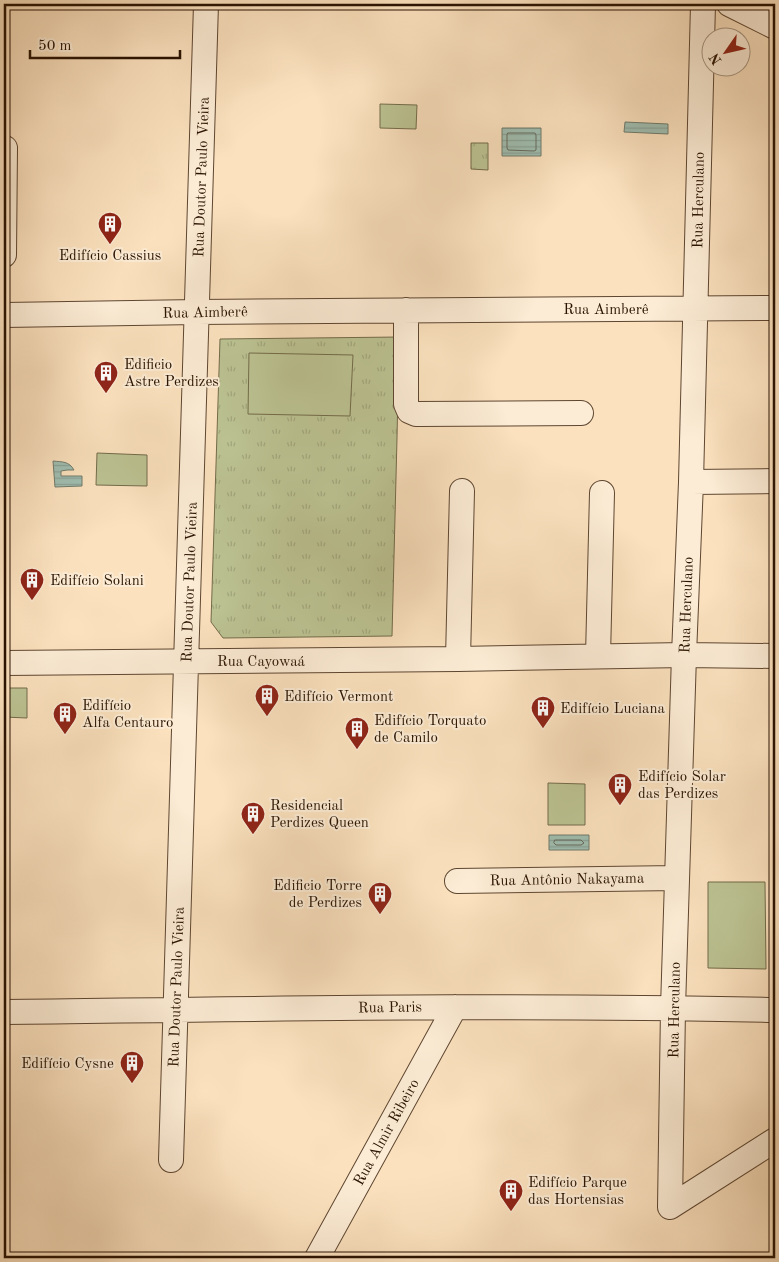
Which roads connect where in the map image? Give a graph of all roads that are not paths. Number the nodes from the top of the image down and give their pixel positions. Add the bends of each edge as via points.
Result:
1 (206, 4) edge
2 (703, 4) edge
3 (729, 4) edge
4 (775, 27) edge
5 (5, 148) dead end
6 (4, 255) edge
7 (695, 308) junction
8 (775, 308) edge
9 (406, 310) junction
10 (197, 312) junction
11 (4, 315) edge
12 (581, 413) dead end
13 (775, 481) edge
14 (691, 482) junction
15 (462, 491) dead end
16 (602, 493) dead end
17 (684, 655) junction
18 (598, 656) junction
19 (775, 656) edge
20 (458, 660) junction
21 (186, 661) junction
22 (4, 663) edge
23 (677, 878) junction
24 (457, 881) dead end
25 (455, 1007) junction
26 (673, 1008) junction
27 (176, 1010) junction
28 (775, 1010) edge
29 (4, 1012) edge
30 (775, 1140) edge
31 (171, 1160) dead end
32 (317, 1258) edge

1 - 10 street, Rua Doutor Paulo Vieira
2 - 7 street, Rua Herculano
3 - 4 street
5 - 6 street
7 - 8 street, Rua Aimberê
7 - 9 street, Rua Aimberê
7 - 14 street, Rua Herculano
9 - 10 street, Rua Aimberê
9 - 12 street via 406,404 409,411 416,414
10 - 11 street, Rua Aimberê
10 - 21 street, Rua Doutor Paulo Vieira
13 - 14 street
14 - 17 street, Rua Herculano
15 - 20 street
16 - 18 street
17 - 18 street, Rua Cayowaá
17 - 19 street, Rua Cayowaá
17 - 23 street, Rua Herculano
18 - 20 street, Rua Cayowaá
20 - 21 street, Rua Cayowaá
21 - 22 street, Rua Cayowaá
21 - 27 street, Rua Doutor Paulo Vieira
23 - 24 street, Rua Antônio Nakayama
23 - 26 street, Rua Herculano
25 - 26 street, Rua Paris
25 - 27 street, Rua Paris
25 - 32 street, Rua Almir Ribeiro
26 - 28 street, Rua Paris
26 - 30 street, Rua Herculano via 670,1207
27 - 29 street, Rua Paris
27 - 31 street, Rua Doutor Paulo Vieira

